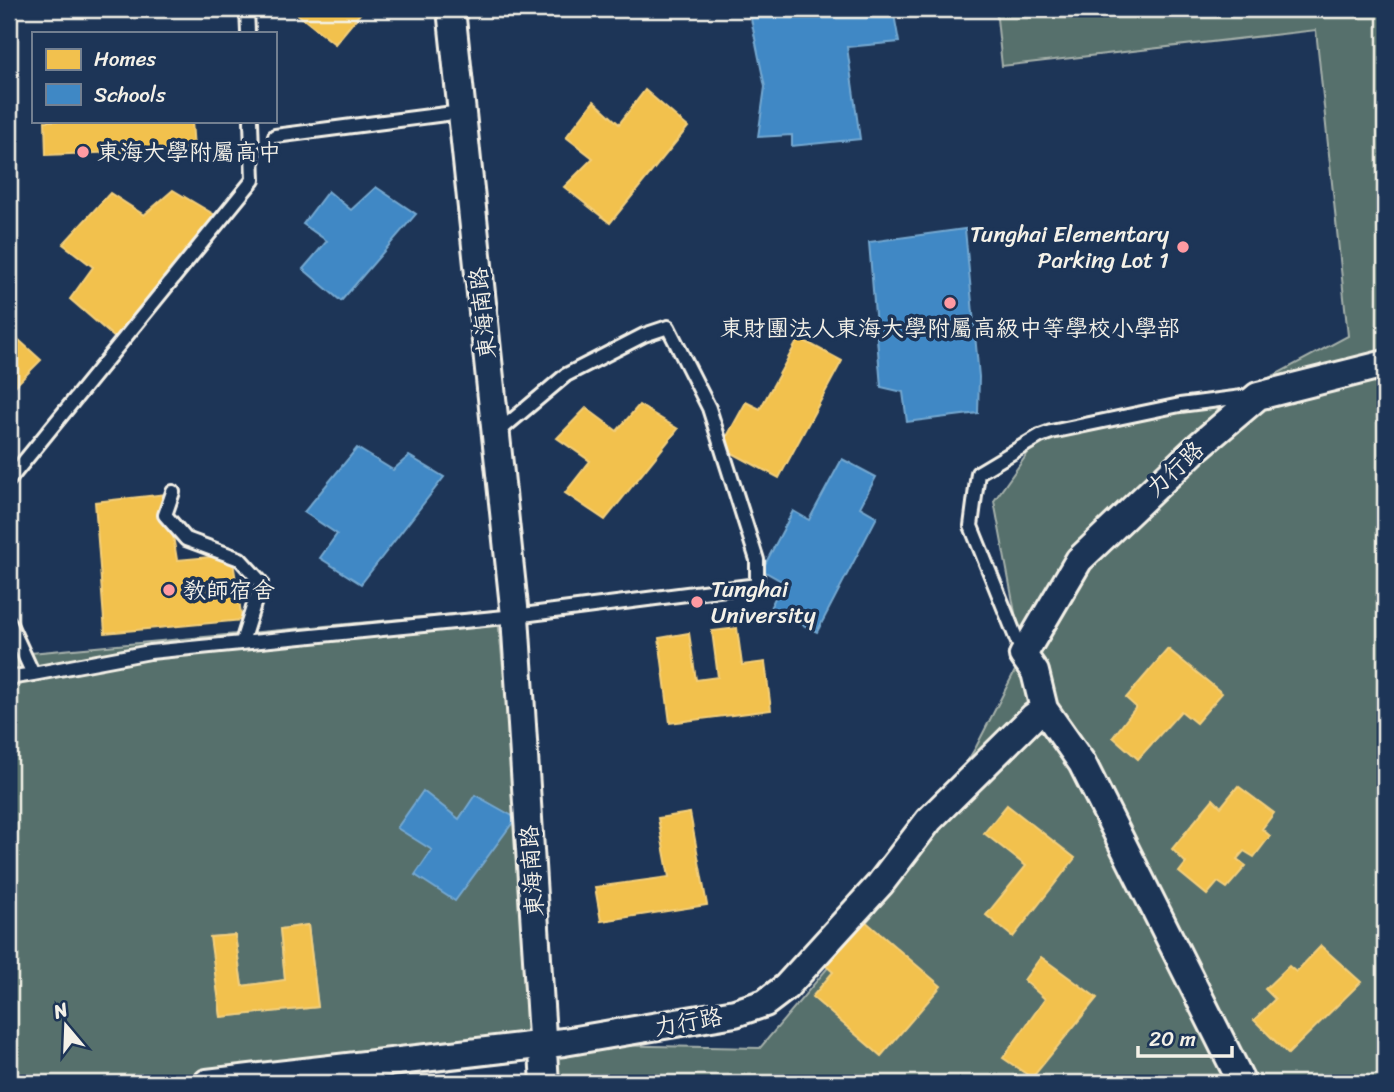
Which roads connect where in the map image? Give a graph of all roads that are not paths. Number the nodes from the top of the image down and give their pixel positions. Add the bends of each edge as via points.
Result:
1 (247, 9) edge
2 (451, 9) edge
3 (248, 32) edge
4 (461, 112) junction
5 (251, 122) edge
6 (275, 136) dead end
7 (1385, 364) edge
8 (1258, 396) junction
9 (497, 433) junction
10 (9, 480) edge
11 (173, 492) dead end
12 (515, 616) junction
13 (9, 622) edge
14 (242, 642) junction
15 (1023, 655) junction
16 (33, 674) junction
17 (9, 678) edge
18 (1044, 709) junction
19 (543, 1044) junction
20 (207, 1083) edge
21 (545, 1083) edge
22 (1242, 1083) edge

1 - 3 lane
2 - 4 street, 東海南路
4 - 6 lane
4 - 9 street, 東海南路
5 - 10 lane via 253,180
7 - 8 street, 力行路
8 - 15 street, 力行路 via 1079,560
8 - 15 lane via 1180,405 1052,432 978,473 971,526
9 - 12 street, 東海南路
9 - 12 lane via 566,375 668,327 709,408 757,560 757,585
11 - 14 lane via 165,515 186,539 240,559 261,582
12 - 14 lane
12 - 19 street, 東海南路
13 - 16 lane
14 - 16 lane via 150,652
15 - 18 street via 1035,672
16 - 17 lane
18 - 19 street, 力行路 via 929,820 880,884 786,987 765,1003 736,1013
18 - 22 street via 1082,763
19 - 20 street, 力行路
19 - 21 street, 東海南路

